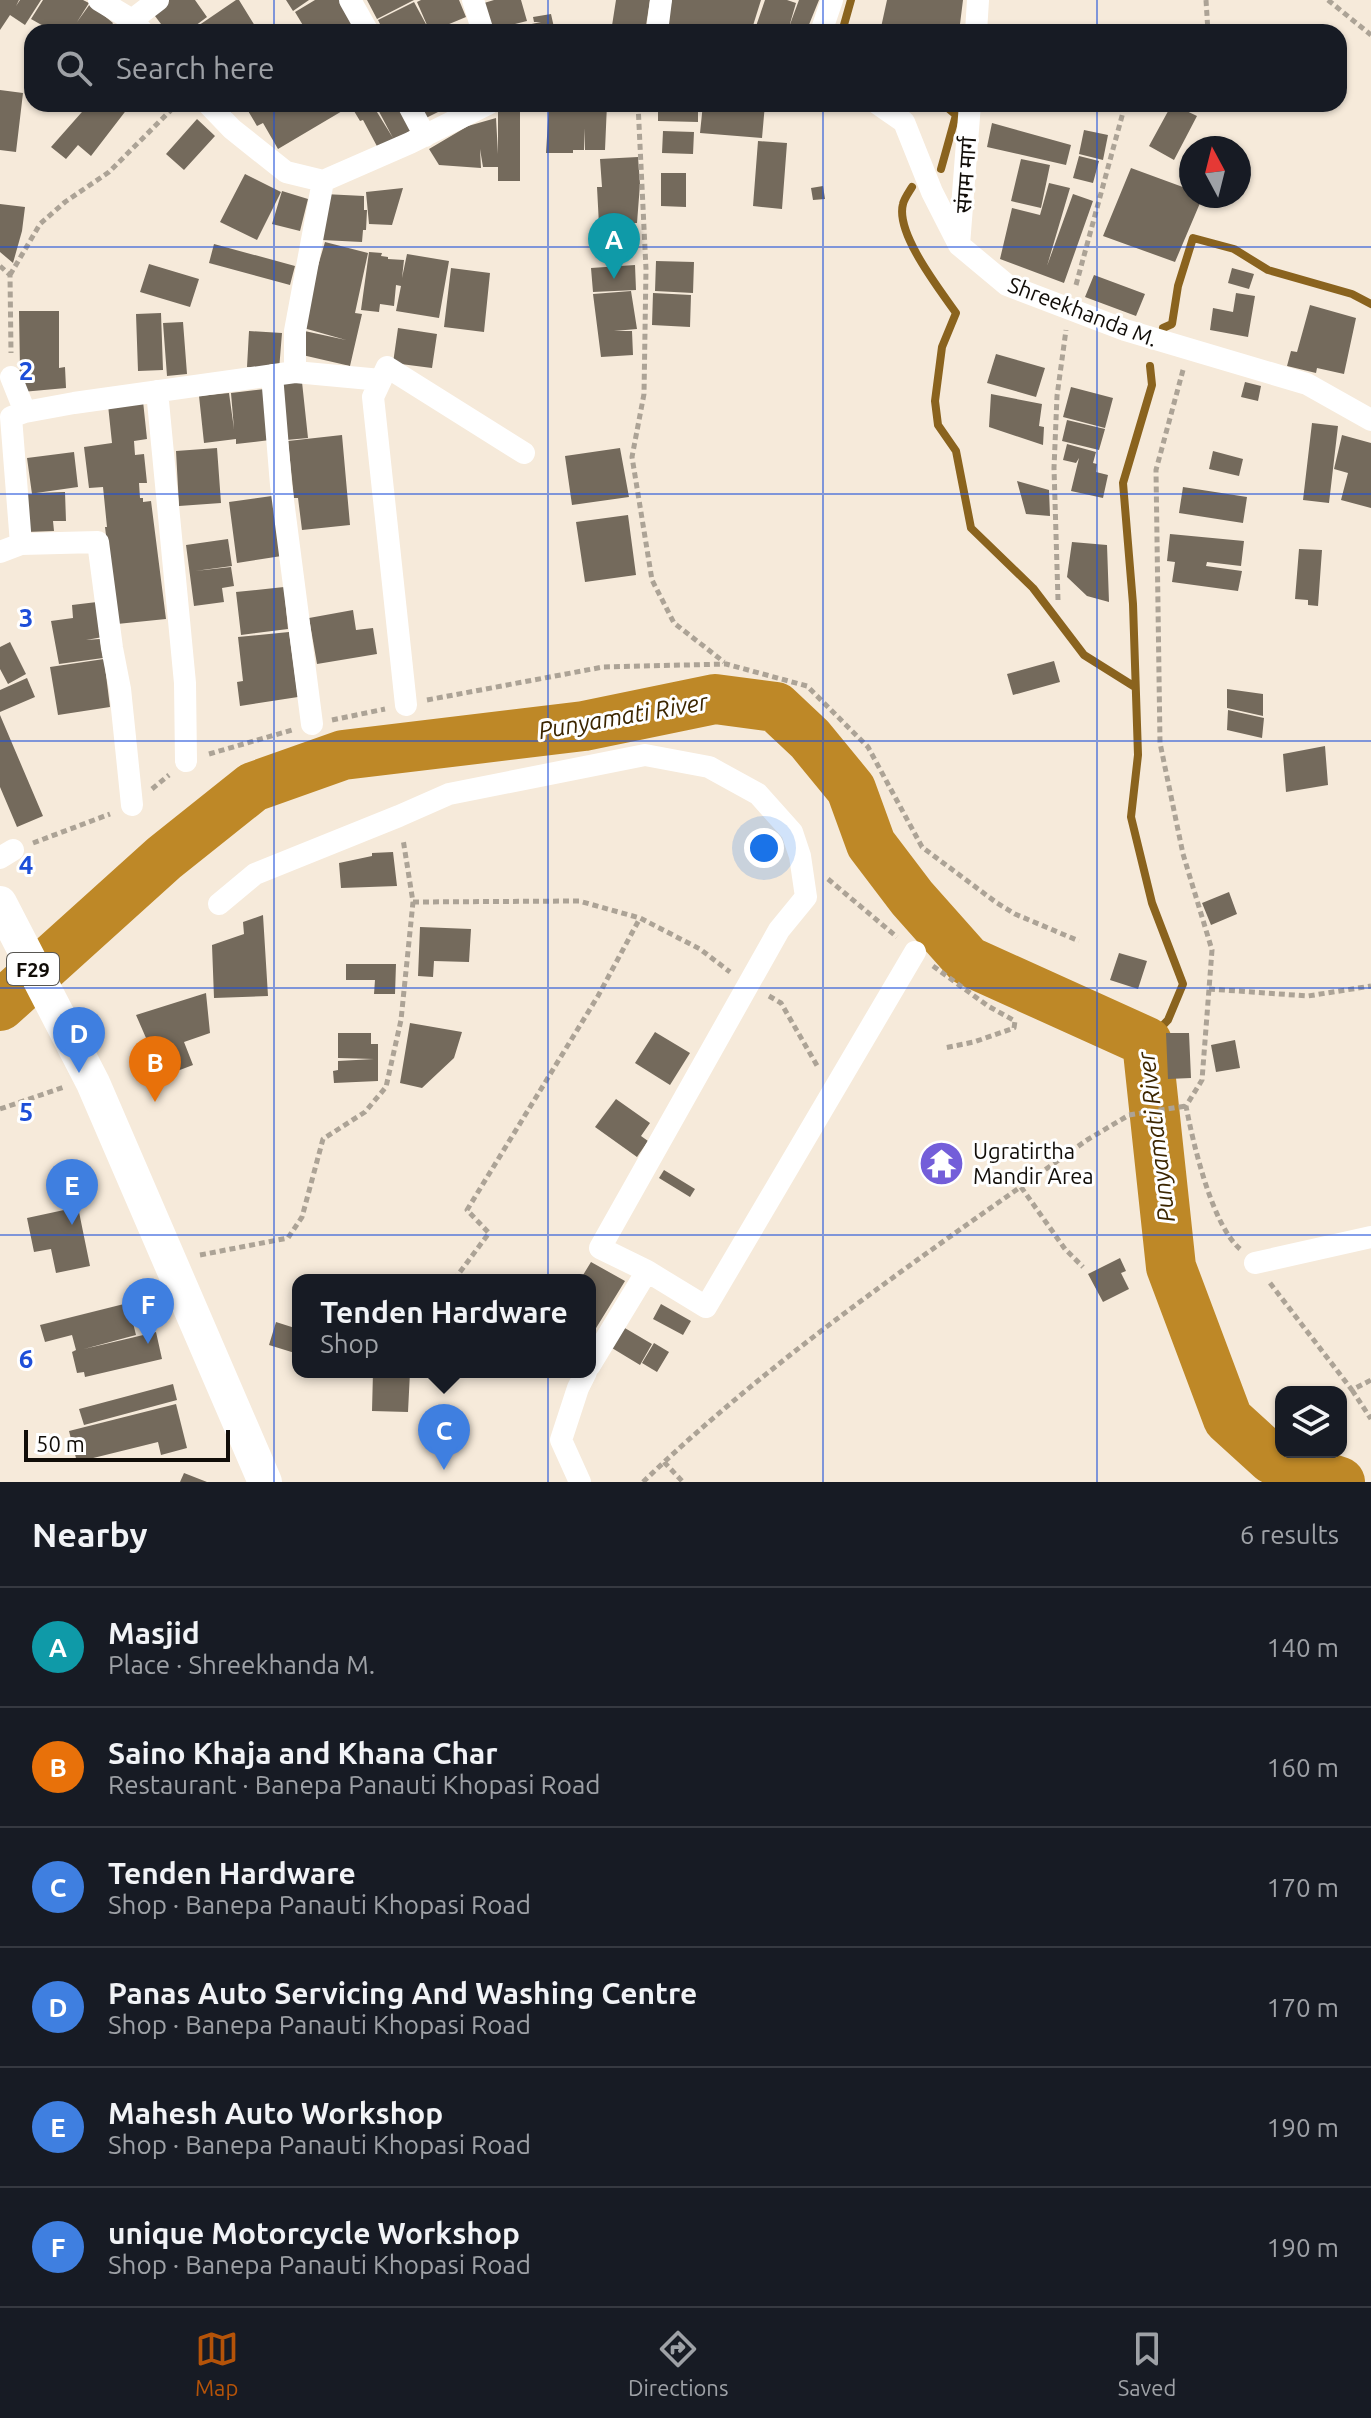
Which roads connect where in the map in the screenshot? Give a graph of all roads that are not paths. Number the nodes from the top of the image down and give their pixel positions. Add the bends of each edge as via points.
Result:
1 (99, 0) edge
2 (158, 0) edge
3 (350, 0) edge
4 (473, 0) edge
5 (661, 0) edge
6 (832, 0) edge
7 (978, 0) edge
8 (135, 24) edge
9 (140, 24) edge
10 (364, 24) edge
11 (480, 24) edge
12 (658, 24) edge
13 (824, 24) edge
14 (976, 24) edge
15 (216, 112) edge
16 (412, 112) edge
17 (472, 112) edge
18 (890, 112) edge
19 (969, 112) edge
20 (425, 136) junction
21 (323, 181) junction
22 (959, 245) junction
23 (284, 374) junction
24 (11, 377) road end
25 (381, 380) junction
26 (157, 391) junction
27 (25, 412) junction
28 (1371, 420) edge
29 (524, 453) dead end
30 (10, 548) edge
31 (406, 705) dead end
32 (312, 724) dead end
33 (186, 761) dead end
34 (132, 805) dead end
35 (0, 903) edge
36 (219, 904) dead end
37 (915, 952) dead end
38 (1371, 1237) edge
39 (1255, 1263) road end
40 (647, 1271) junction
41 (596, 1355) edge
42 (583, 1378) edge
43 (265, 1482) edge
44 (580, 1482) edge

1 - 8 street
2 - 9 street
3 - 10 street
4 - 11 street
5 - 12 street
6 - 13 street
7 - 14 street
15 - 21 street via 286,172
16 - 20 street
17 - 20 street
18 - 22 street, Shreekhanda M. via 904,122
19 - 22 street, संगम मार्ग
20 - 21 street
21 - 23 street
22 - 28 street, Shreekhanda M. via 1007,285 1188,350 1307,384
23 - 25 street
23 - 26 street
23 - 32 street via 281,485
24 - 27 street
25 - 29 street via 387,367
25 - 31 street via 373,397
26 - 27 street
26 - 33 street via 185,683
27 - 30 street via 11,417
30 - 34 street via 98,542
35 - 43 main road, F29 via 93,1083
36 - 40 street via 255,874 449,794 645,755 709,767 758,794 792,832 806,897 779,930 600,1248
37 - 40 street via 706,1307
38 - 39 street
40 - 41 street
42 - 44 street via 561,1440

